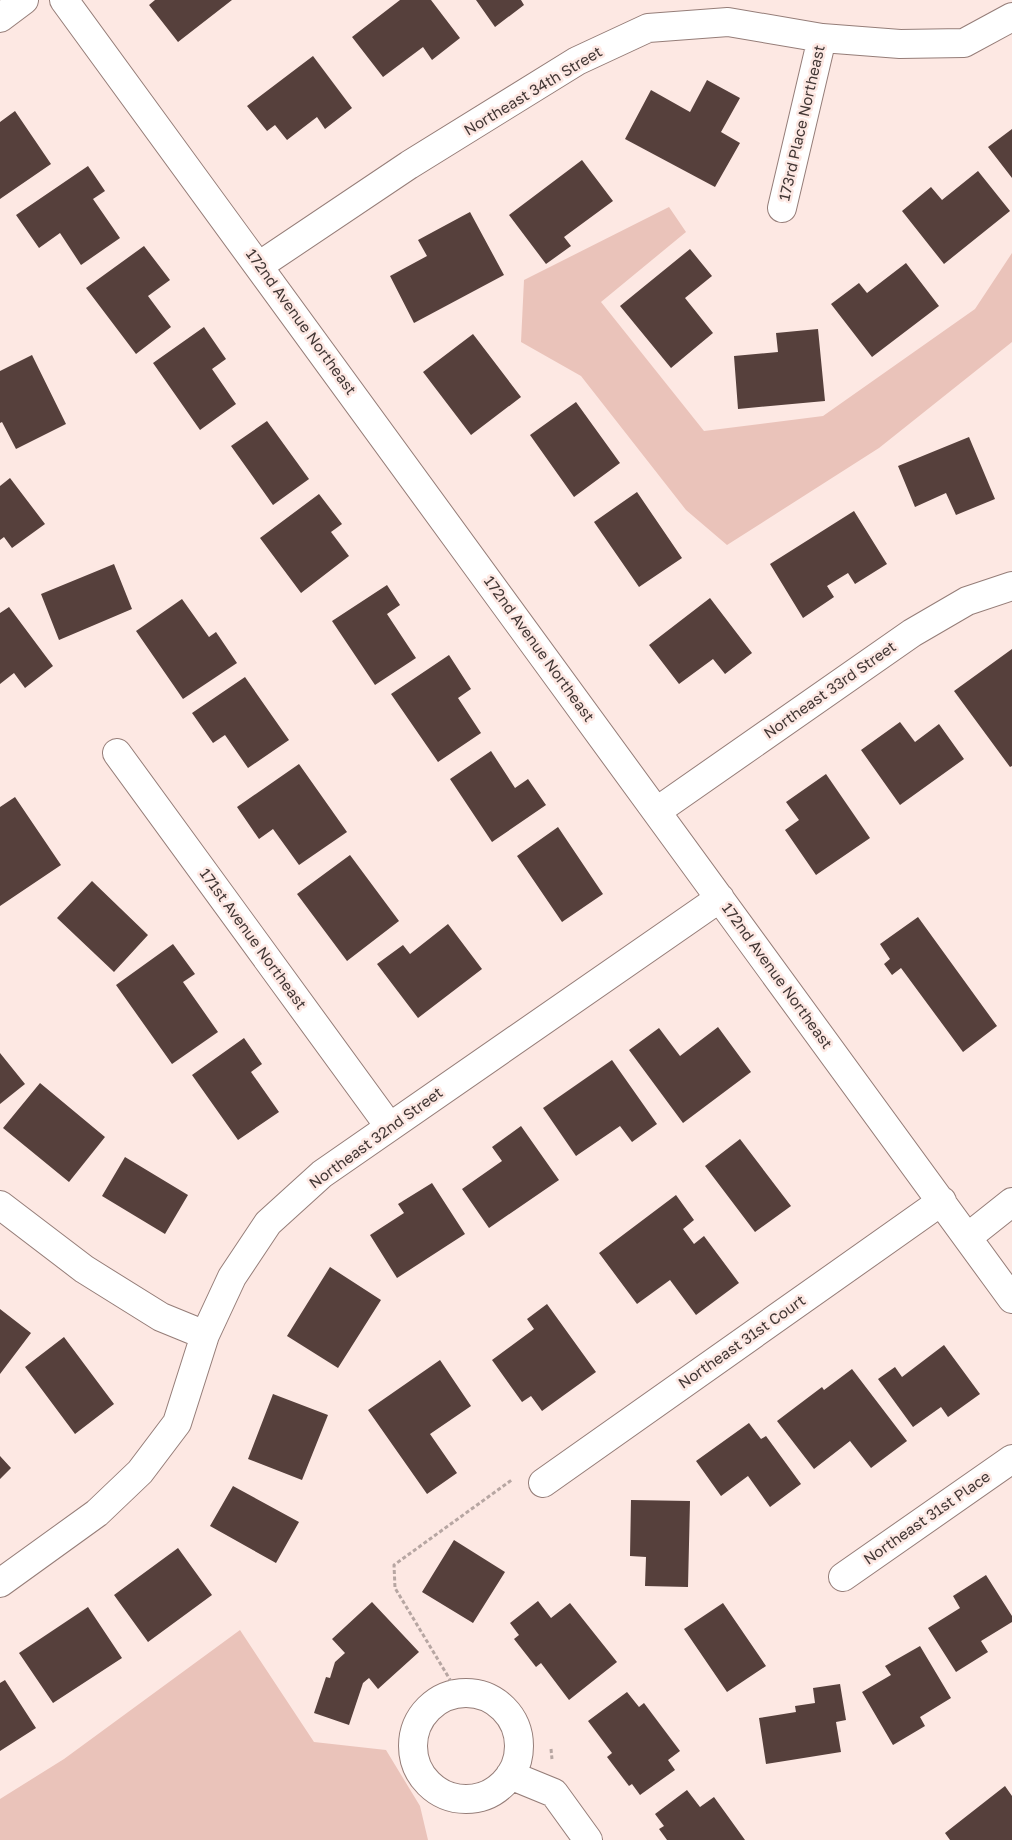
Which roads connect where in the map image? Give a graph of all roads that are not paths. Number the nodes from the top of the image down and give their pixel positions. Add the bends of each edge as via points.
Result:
1 (24, 0) edge
2 (64, 0) edge
3 (1012, 17) edge
4 (0, 18) edge
5 (822, 38) junction
6 (782, 208) dead end
7 (260, 265) junction
8 (1012, 586) edge
9 (117, 753) dead end
10 (656, 811) junction
11 (720, 898) junction
12 (389, 1126) junction
13 (942, 1201) junction
14 (1012, 1202) edge
15 (0, 1204) edge
16 (968, 1237) junction
17 (1012, 1299) edge
18 (205, 1335) junction
19 (1012, 1459) edge
20 (543, 1483) road end
21 (843, 1576) dead end
22 (0, 1583) edge
23 (510, 1775) junction
24 (588, 1840) edge

1 - 4 street
2 - 7 street, 172nd Avenue Northeast
3 - 5 street, Northeast 34th Street via 964,43 900,44
5 - 6 street, 173rd Place Northeast
5 - 7 street, Northeast 34th Street via 728,22 648,28 577,60
7 - 10 street, 172nd Avenue Northeast
8 - 10 street, Northeast 33rd Street via 968,601 912,633
9 - 12 street, 171st Avenue Northeast
10 - 11 street, 172nd Avenue Northeast
11 - 12 street, Northeast 32nd Street
11 - 13 street, 172nd Avenue Northeast
12 - 18 street, Northeast 32nd Street via 322,1174 268,1223 232,1277
13 - 16 street, 172nd Avenue Northeast
13 - 20 street, Northeast 31st Court
14 - 16 street
15 - 18 street via 92,1274 161,1317
16 - 17 street, 172nd Avenue Northeast
18 - 22 street, Northeast 32nd Street via 177,1423 140,1472 97,1513
19 - 21 street, Northeast 31st Place
23 - 23 street via 517,1759 519,1742 515,1725 506,1710 476,1693 458,1693 441,1698 426,1709 412,1742 414,1760 421,1776 434,1789 466,1799 483,1796 498,1788
23 - 24 street via 554,1793

